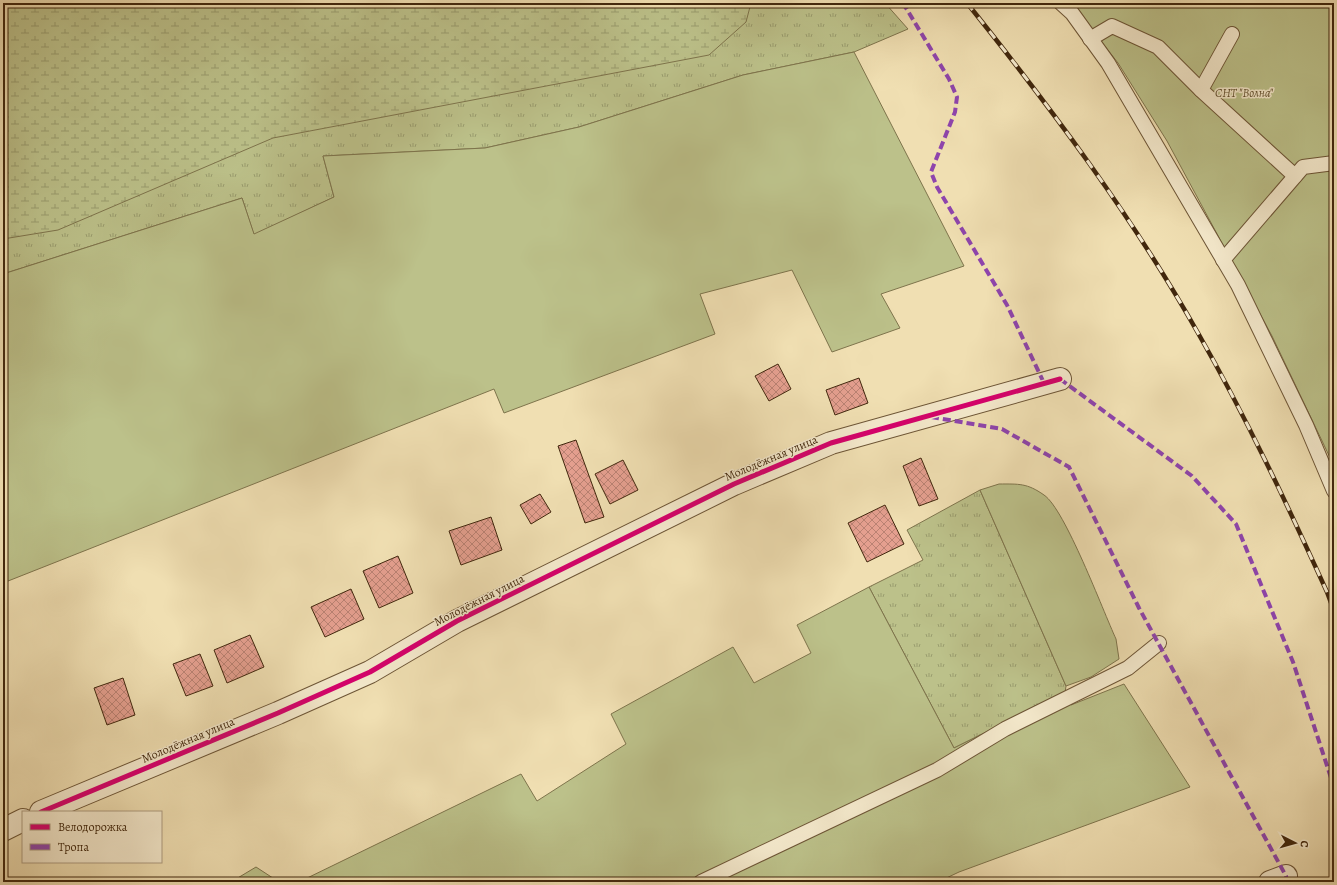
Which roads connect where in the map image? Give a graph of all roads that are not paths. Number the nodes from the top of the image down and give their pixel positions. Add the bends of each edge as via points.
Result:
1 (1061, 3) edge
2 (1232, 34) dead end
3 (1090, 39) junction
4 (1201, 90) junction
5 (1334, 163) edge
6 (1295, 176) junction
7 (1223, 260) junction
8 (1060, 379) dead end
9 (1334, 491) edge
10 (1158, 643) dead end
11 (43, 811) edge
12 (22, 820) edge
13 (3, 830) edge
14 (701, 882) edge

1 - 3 lane via 1072,13
2 - 4 lane
3 - 4 lane via 1112,26 1158,47
3 - 7 lane via 1108,63
4 - 6 lane
5 - 6 lane via 1302,166
6 - 7 lane
7 - 9 lane via 1238,285 1306,425
8 - 11 street, Молодёжная улица via 831,443 734,484 457,621 370,672
10 - 14 lane via 1128,668 1005,729 937,770
12 - 13 street

